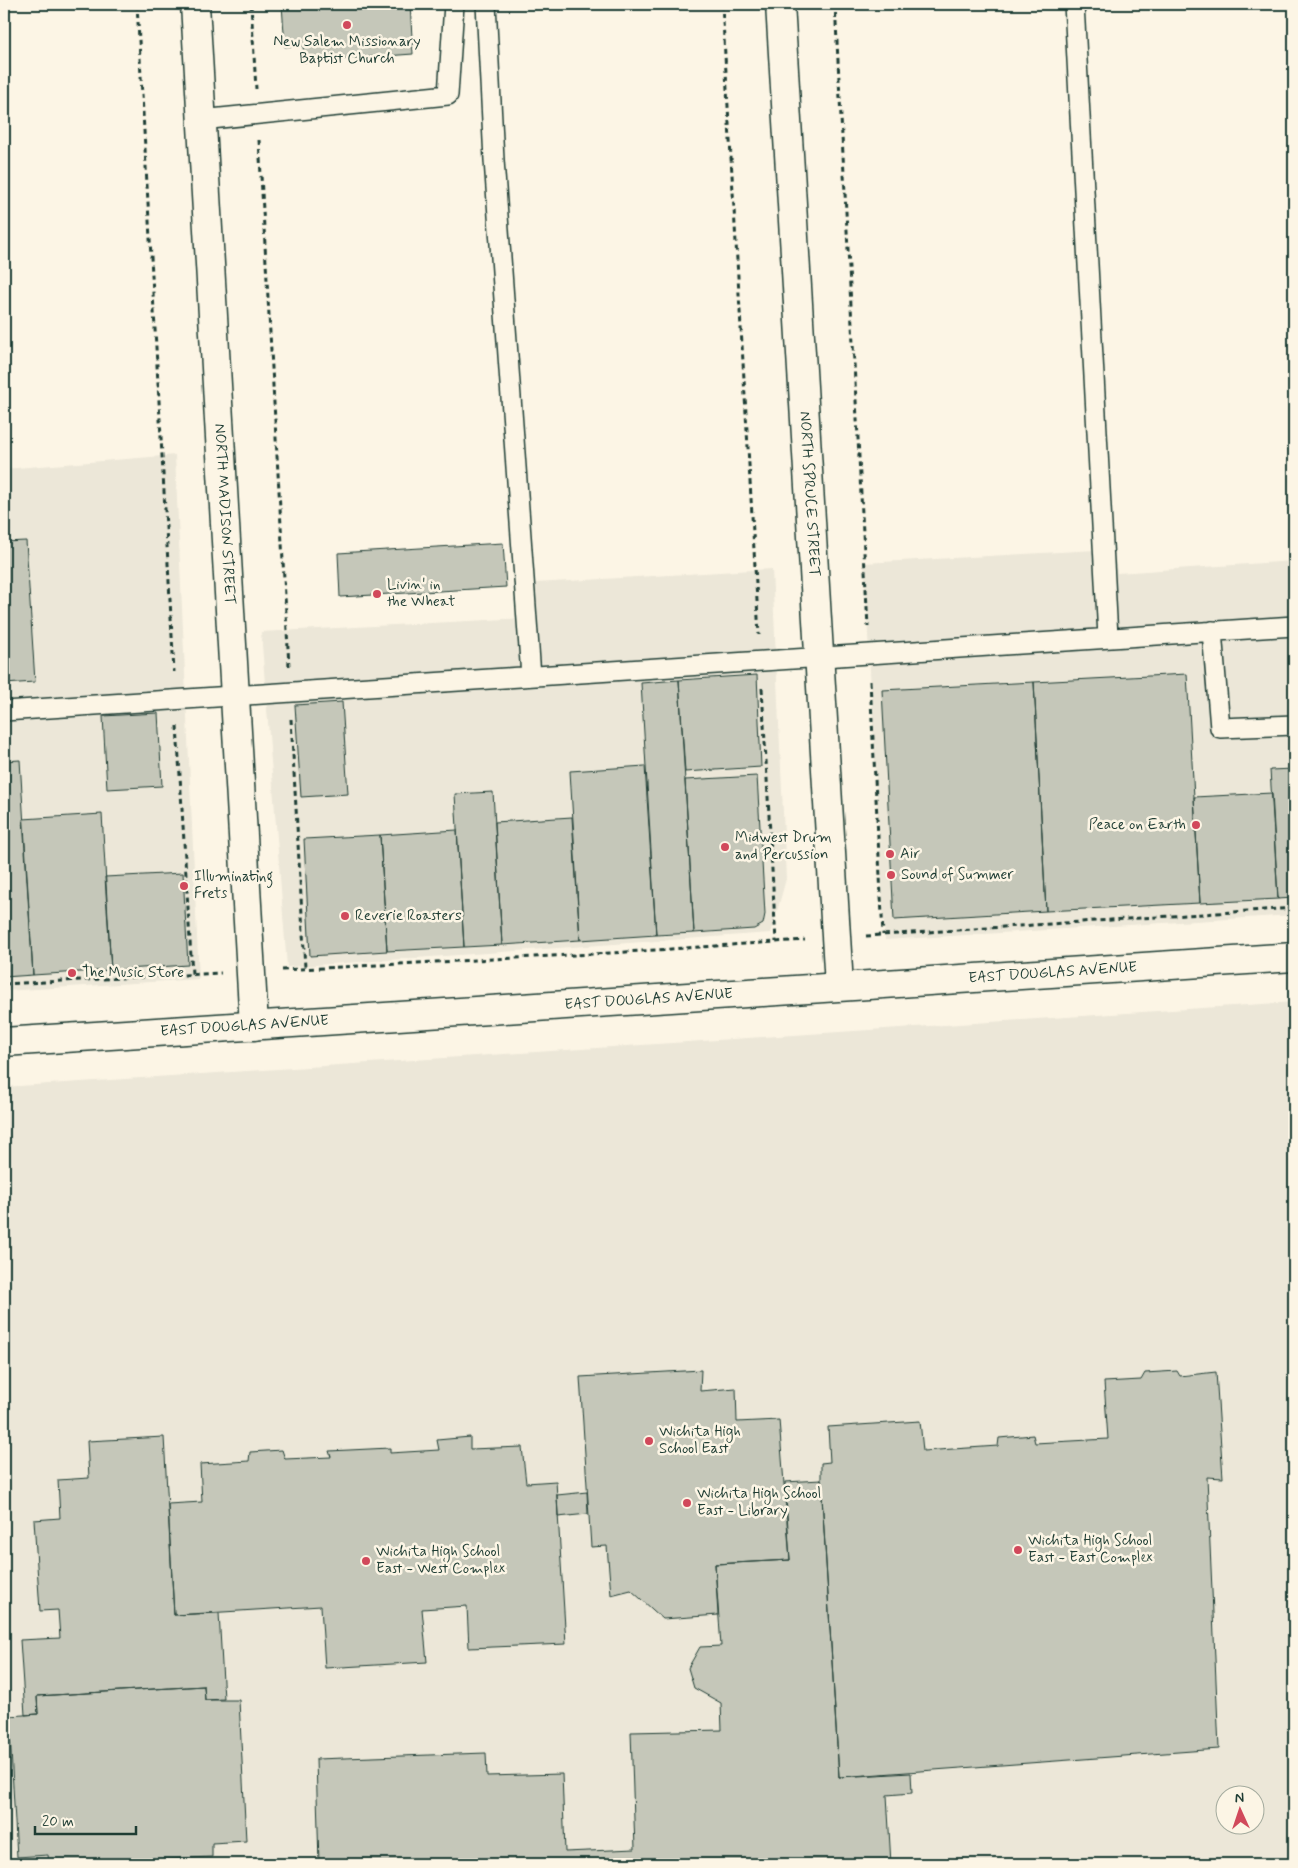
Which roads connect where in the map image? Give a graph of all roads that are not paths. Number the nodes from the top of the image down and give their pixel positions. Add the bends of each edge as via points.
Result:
1 (195, 4) edge
2 (454, 4) edge
3 (486, 4) edge
4 (780, 4) edge
5 (1074, 4) edge
6 (201, 120) junction
7 (1294, 626) edge
8 (1212, 631) junction
9 (1108, 638) junction
10 (818, 656) junction
11 (531, 676) junction
12 (234, 697) junction
13 (4, 711) edge
14 (1294, 725) edge
15 (1294, 957) edge
16 (839, 986) junction
17 (254, 1026) junction
18 (4, 1042) edge

1 - 6 street, NORTH MADISON STREET
2 - 6 lane via 448,95
3 - 11 lane
4 - 10 street, NORTH SPRUCE STREET
5 - 9 lane
6 - 12 street, NORTH MADISON STREET
7 - 8 lane
8 - 9 lane
8 - 14 lane via 1220,728
9 - 10 lane
10 - 11 lane
10 - 16 street, NORTH SPRUCE STREET
11 - 12 lane
12 - 13 lane
12 - 17 street, NORTH MADISON STREET
15 - 16 street, EAST DOUGLAS AVENUE
16 - 17 street, EAST DOUGLAS AVENUE
17 - 18 street, EAST DOUGLAS AVENUE

